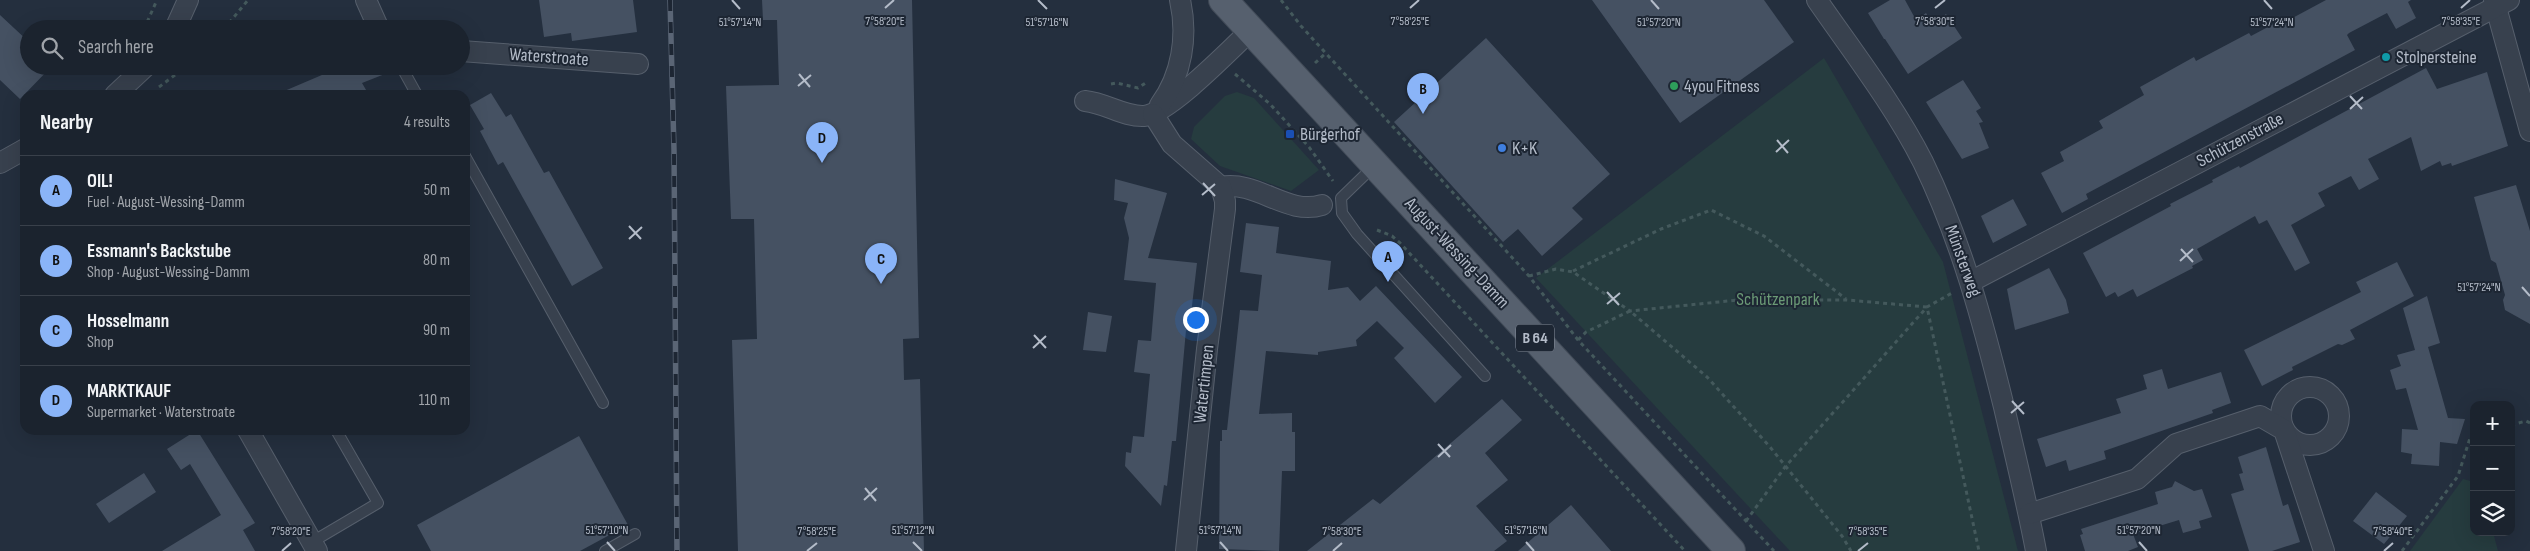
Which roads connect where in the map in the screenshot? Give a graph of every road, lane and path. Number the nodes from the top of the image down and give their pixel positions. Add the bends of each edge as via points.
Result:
1 (157, 0) edge
2 (188, 0) edge
3 (248, 0) edge
4 (366, 0) edge
5 (1180, 0) edge
6 (1223, 0) edge
7 (1281, 0) edge
8 (1821, 1) edge
9 (2499, 2) edge
10 (148, 20) edge
11 (179, 20) edge
12 (231, 20) edge
13 (375, 20) edge
14 (1251, 30) junction
15 (470, 52) edge
16 (638, 64) dead end
17 (136, 75) edge
18 (175, 75) edge
19 (406, 75) edge
20 (1150, 78) dead end
21 (120, 90) edge
22 (154, 90) dead end
23 (414, 90) edge
24 (1092, 102) joint
25 (1270, 104) dead end
26 (1153, 114) junction
27 (2530, 131) edge
28 (20, 152) edge
29 (0, 163) edge
30 (470, 165) edge
31 (1375, 165) junction
32 (1221, 187) junction
33 (1344, 194) junction
34 (1322, 205) dead end
35 (1370, 225) dead end
36 (1573, 272) junction
37 (1528, 276) junction
38 (1972, 281) junction
39 (1846, 300) junction
40 (1927, 307) junction
41 (1630, 311) junction
42 (1578, 340) junction
43 (1485, 376) dead end
44 (603, 403) dead end
45 (2530, 423) edge
46 (2515, 425) edge
47 (251, 435) edge
48 (339, 435) edge
49 (2470, 438) edge
50 (1785, 467) junction
51 (1758, 506) dead end
52 (2030, 514) junction
53 (635, 534) dead end
54 (315, 546) edge
55 (605, 551) edge
56 (1186, 551) edge
57 (1684, 551) edge
58 (1731, 551) edge
59 (1774, 551) edge
60 (1851, 551) edge
61 (1979, 551) edge
62 (2036, 551) edge
63 (2324, 551) edge
64 (2402, 551) edge

1 - 10 path
2 - 11 street
3 - 12 path
4 - 13 street
5 - 26 street via 1184,27 1182,51 1172,85
6 - 14 main road, August-Wessing-Damm / B 64
7 - 37 path
8 - 38 street, Münsterweg via 1922,162
9 - 27 street
9 - 38 street, Schützenstraße
14 - 26 street
14 - 31 main road, August-Wessing-Damm / B 64
15 - 16 street, Waterstroate
17 - 21 street
18 - 22 path
19 - 23 lane
20 - 24 path via 1138,88 1112,83
24 - 26 street via 1127,114
25 - 33 path via 1310,147
26 - 32 street via 1172,144
28 - 29 street
30 - 44 lane
31 - 33 lane
31 - 58 main road, August-Wessing-Damm / B 64
32 - 34 street via 1247,187 1301,207
32 - 56 street, Watertimpen via 1225,209
33 - 43 lane via 1340,204 1348,224
35 - 57 path via 1400,244
36 - 37 path via 1556,269
36 - 39 path via 1661,229 1710,210 1764,236
36 - 41 path
37 - 42 path
38 - 40 path
38 - 52 street, Münsterweg
39 - 40 path
39 - 41 path via 1738,300
40 - 50 path
40 - 61 path
41 - 42 path via 1586,332
41 - 50 path via 1707,377
42 - 59 path
45 - 46 path
47 - 54 street
48 - 54 lane via 378,503
49 - 64 path via 2458,476
50 - 51 path
50 - 60 path
52 - 62 street, Münsterweg
52 - 63 street via 2137,479 2176,444 2260,416 2284,430
53 - 55 lane

